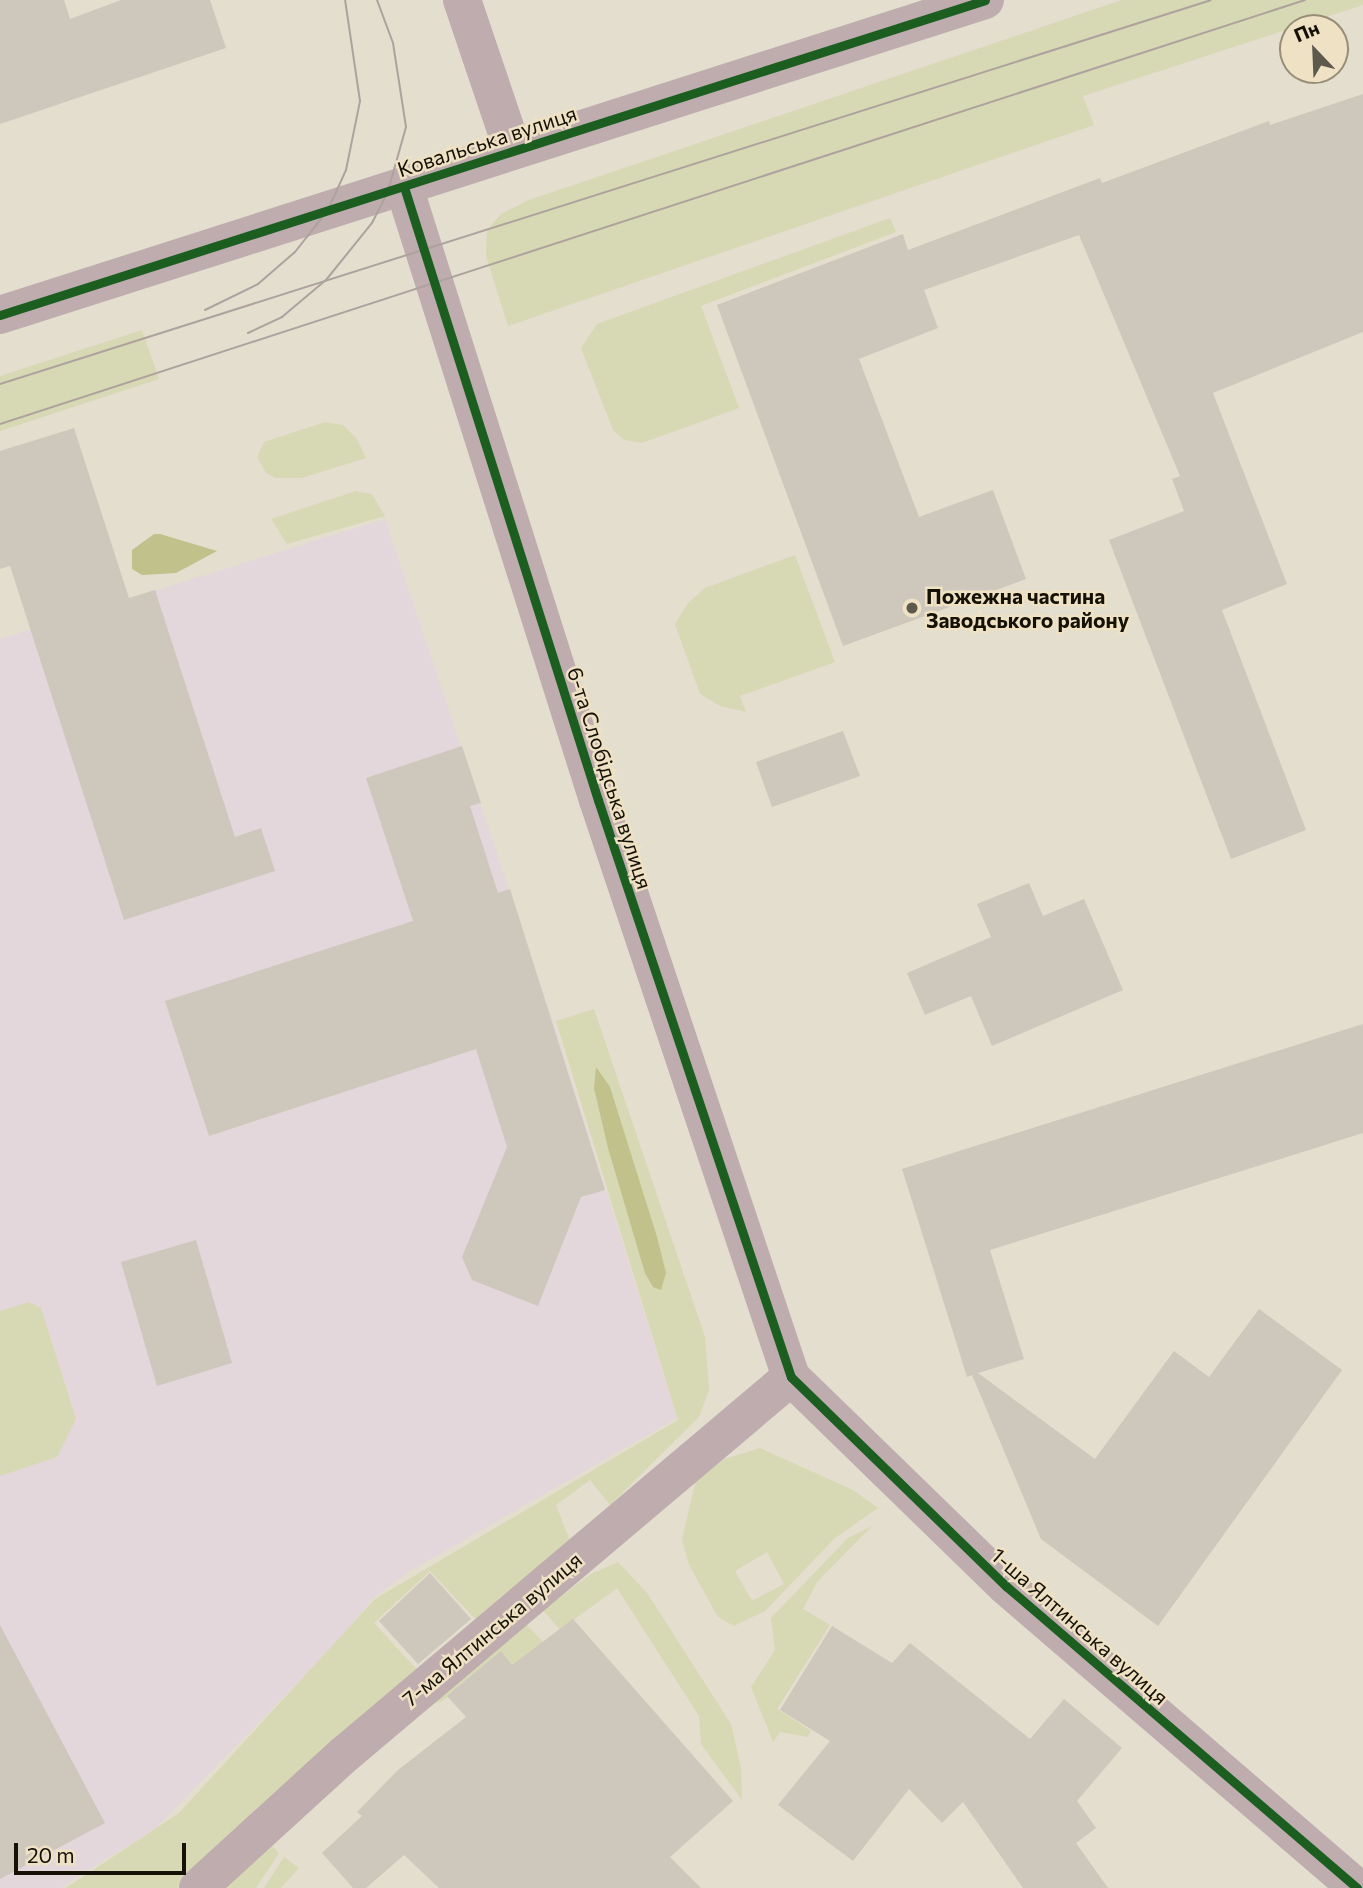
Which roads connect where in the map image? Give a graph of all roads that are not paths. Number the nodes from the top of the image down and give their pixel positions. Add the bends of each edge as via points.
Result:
1 (462, 0) edge
2 (985, 0) edge
3 (513, 152) junction
4 (404, 187) junction
5 (0, 316) edge
6 (791, 1377) junction
7 (198, 1888) edge
8 (1357, 1888) edge

1 - 3 street
2 - 3 street, Ковальська вулиця
3 - 4 street, Ковальська вулиця
4 - 5 street, Ковальська вулиця
4 - 6 street, 6-та Слобідська вулиця via 597,800
6 - 7 street, 7-ма Ялтинська вулиця via 345,1754
6 - 8 street, 1-ша Ялтинська вулиця via 1006,1586

